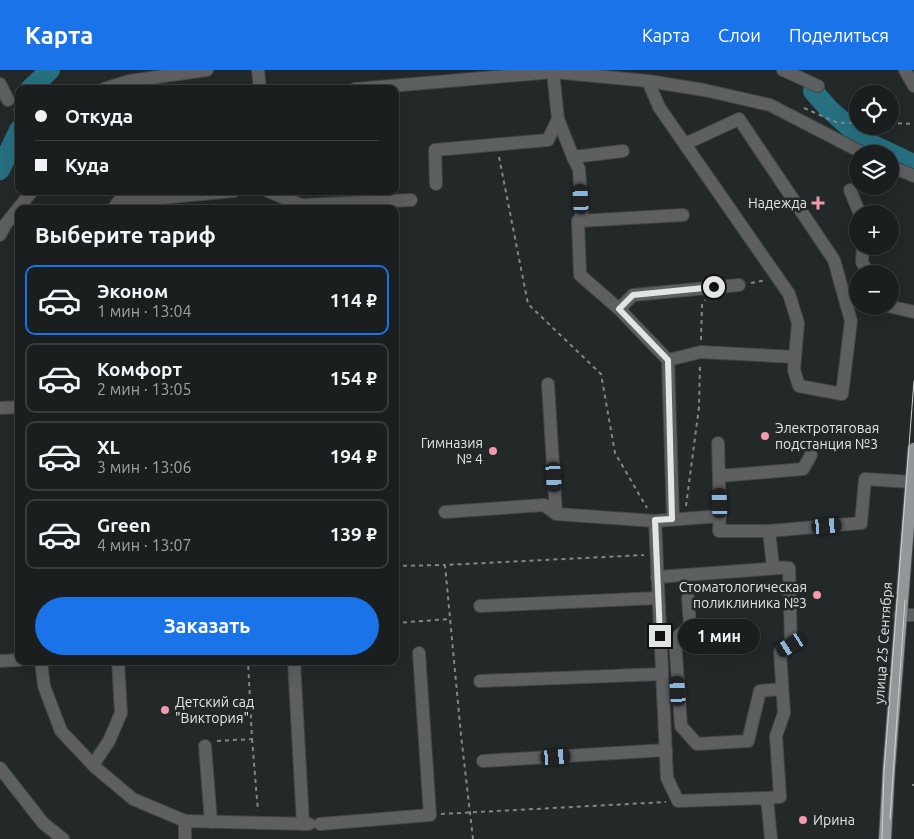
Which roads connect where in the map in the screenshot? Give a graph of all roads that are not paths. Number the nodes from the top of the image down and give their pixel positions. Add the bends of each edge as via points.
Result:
1 (207, 70) edge
2 (258, 70) edge
3 (783, 70) edge
4 (905, 70) edge
5 (553, 72) junction
6 (648, 81) junction
7 (0, 84) edge
8 (116, 85) edge
9 (260, 85) edge
10 (399, 85) edge
11 (818, 86) dead end
12 (914, 86) edge
13 (11, 105) road end
14 (558, 119) junction
15 (685, 144) junction
16 (849, 146) edge
17 (623, 151) dead end
18 (573, 157) junction
19 (899, 170) edge
20 (912, 175) edge
21 (436, 184) dead end
22 (29, 195) edge
23 (203, 195) edge
24 (277, 195) edge
25 (411, 200) dead end
26 (21, 205) edge
27 (124, 205) edge
28 (301, 205) edge
29 (301, 205) edge
30 (15, 213) edge
31 (683, 215) dead end
32 (578, 221) junction
33 (0, 235) edge
34 (739, 285) road end
35 (619, 309) junction
36 (899, 309) edge
37 (914, 312) edge
38 (795, 357) junction
39 (668, 360) junction
40 (548, 384) dead end
41 (15, 407) edge
42 (0, 408) edge
43 (718, 443) dead end
44 (914, 449) edge
45 (811, 455) dead end
46 (719, 476) junction
47 (912, 482) junction
48 (445, 512) dead end
49 (556, 514) junction
50 (720, 516) junction
51 (678, 519) junction
52 (655, 520) junction
53 (769, 531) junction
54 (784, 568) junction
55 (657, 577) junction
56 (658, 598) junction
57 (688, 598) dead end
58 (480, 606) dead end
59 (900, 615) junction
60 (914, 615) edge
61 (419, 653) dead end
62 (15, 660) edge
63 (0, 661) edge
64 (41, 665) edge
65 (118, 665) edge
66 (294, 665) edge
67 (662, 674) junction
68 (480, 681) dead end
69 (782, 689) junction
70 (205, 746) road end
71 (666, 750) junction
72 (483, 761) dead end
73 (93, 765) junction
74 (2, 773) edge
75 (767, 798) junction
76 (185, 821) junction
77 (211, 822) junction
78 (303, 824) junction
79 (63, 839) edge
80 (185, 839) edge
81 (771, 839) edge
82 (885, 839) edge

1 - 8 street
2 - 9 street
3 - 11 street
4 - 12 street
5 - 6 street
5 - 10 street
5 - 14 street
6 - 15 street via 659,107
6 - 16 street via 770,105
7 - 13 street
14 - 18 street
14 - 21 street via 548,140 435,150
15 - 38 street via 789,294 798,323
15 - 38 street via 739,120 834,260 851,321 842,394 799,386 794,370
17 - 18 street
18 - 32 street via 580,168 582,215
19 - 20 street
22 - 26 street
23 - 27 street
24 - 29 street
25 - 28 street
30 - 33 street
31 - 32 street
32 - 35 street via 580,275
34 - 35 street via 633,295
35 - 39 street
36 - 37 street
38 - 39 street via 701,352
39 - 51 street
40 - 49 street
41 - 42 street
43 - 46 street
44 - 47 main road, улица 25 Сентября
45 - 46 street via 803,470
46 - 50 street
47 - 53 street via 865,479 861,523
47 - 59 main road, улица 25 Сентября
48 - 49 street via 544,505
49 - 52 street
50 - 51 street
50 - 53 street via 719,531
51 - 52 street
52 - 55 street
53 - 54 street via 773,567
54 - 55 street
54 - 69 street via 789,568 791,645 780,652
55 - 56 street
56 - 58 street
56 - 67 street
57 - 69 street via 690,626 675,639 681,726 697,744 748,740 760,691
59 - 60 street
59 - 82 main road, улица 25 Сентября
61 - 78 street via 430,815
62 - 63 street
64 - 73 street via 44,686 61,731
65 - 73 street via 121,713 109,741
66 - 78 street
67 - 68 street
67 - 71 street
69 - 75 street via 784,714 776,736 780,797
70 - 77 street
71 - 72 street
71 - 75 street via 667,778 678,801
73 - 76 street via 133,799
74 - 79 street via 43,823
75 - 81 street
76 - 77 street
76 - 80 street
77 - 78 street

